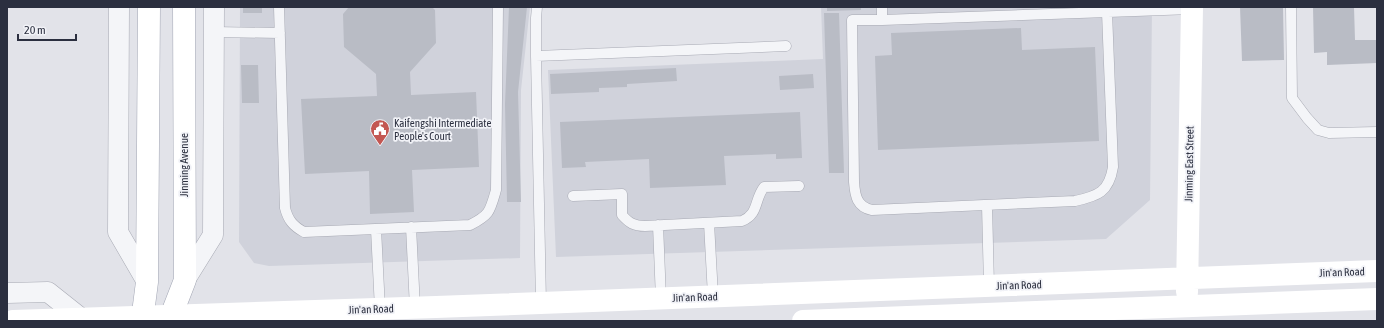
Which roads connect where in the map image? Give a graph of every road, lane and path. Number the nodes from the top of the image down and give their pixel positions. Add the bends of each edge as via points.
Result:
1 (119, 7) edge
2 (149, 7) edge
3 (184, 7) edge
4 (214, 7) edge
5 (279, 7) edge
6 (498, 7) edge
7 (537, 7) edge
8 (882, 7) edge
9 (1291, 7) edge
10 (1192, 8) edge
11 (1082, 10) edge
12 (1107, 12) junction
13 (882, 20) junction
14 (215, 32) junction
15 (280, 33) junction
16 (786, 46) dead end
17 (536, 56) junction
18 (1377, 132) edge
19 (799, 186) dead end
20 (573, 196) dead end
21 (987, 205) junction
22 (709, 223) junction
23 (658, 225) junction
24 (411, 227) junction
25 (376, 229) junction
26 (1377, 271) edge
27 (1188, 278) junction
28 (185, 280) junction
29 (147, 282) junction
30 (989, 286) junction
31 (7, 293) edge
32 (713, 296) junction
33 (661, 298) junction
34 (1377, 299) edge
35 (541, 303) junction
36 (415, 308) junction
37 (380, 309) junction
38 (1187, 314) edge
39 (171, 318) edge
40 (82, 319) junction
41 (142, 319) edge
42 (13, 321) edge
43 (803, 321) edge

1 - 29 street via 118,232
2 - 29 main road
3 - 28 main road, Jinming Avenue
4 - 14 street
5 - 15 lane
6 - 24 lane via 496,190 490,211 481,220 470,225
7 - 17 lane
8 - 13 lane
9 - 18 lane via 1292,98 1318,130 1329,133
10 - 12 lane
10 - 27 main road, Jinming East Street
11 - 12 lane
11 - 13 lane
12 - 21 lane via 1113,167 1111,179 1104,189 1093,196 1075,201
13 - 21 lane via 852,20 854,182 858,200 865,209 872,210
14 - 15 lane
14 - 28 street via 213,235
15 - 25 lane via 285,208 288,217 297,229 304,232
16 - 17 lane
17 - 35 lane
19 - 22 lane via 764,187 750,218 742,221
20 - 23 lane via 622,194 622,216 629,223 636,226
21 - 30 lane
22 - 23 lane
22 - 32 lane
23 - 33 lane
24 - 25 lane
24 - 36 lane
25 - 37 lane
26 - 27 main road, Jin'an Road
27 - 30 main road, Jin'an Road
27 - 38 main road, Jinming East Street
28 - 39 main road, Jinming Avenue
29 - 41 main road
30 - 32 main road, Jin'an Road
31 - 40 street via 48,292
32 - 33 main road, Jin'an Road
33 - 35 main road, Jin'an Road
34 - 38 main road
35 - 36 main road, Jin'an Road
36 - 37 main road, Jin'an Road
37 - 39 main road, Jin'an Road
38 - 43 main road
39 - 41 main road, Jin'an Road
40 - 41 main road, Jin'an Road
40 - 42 main road, Jin'an Road

